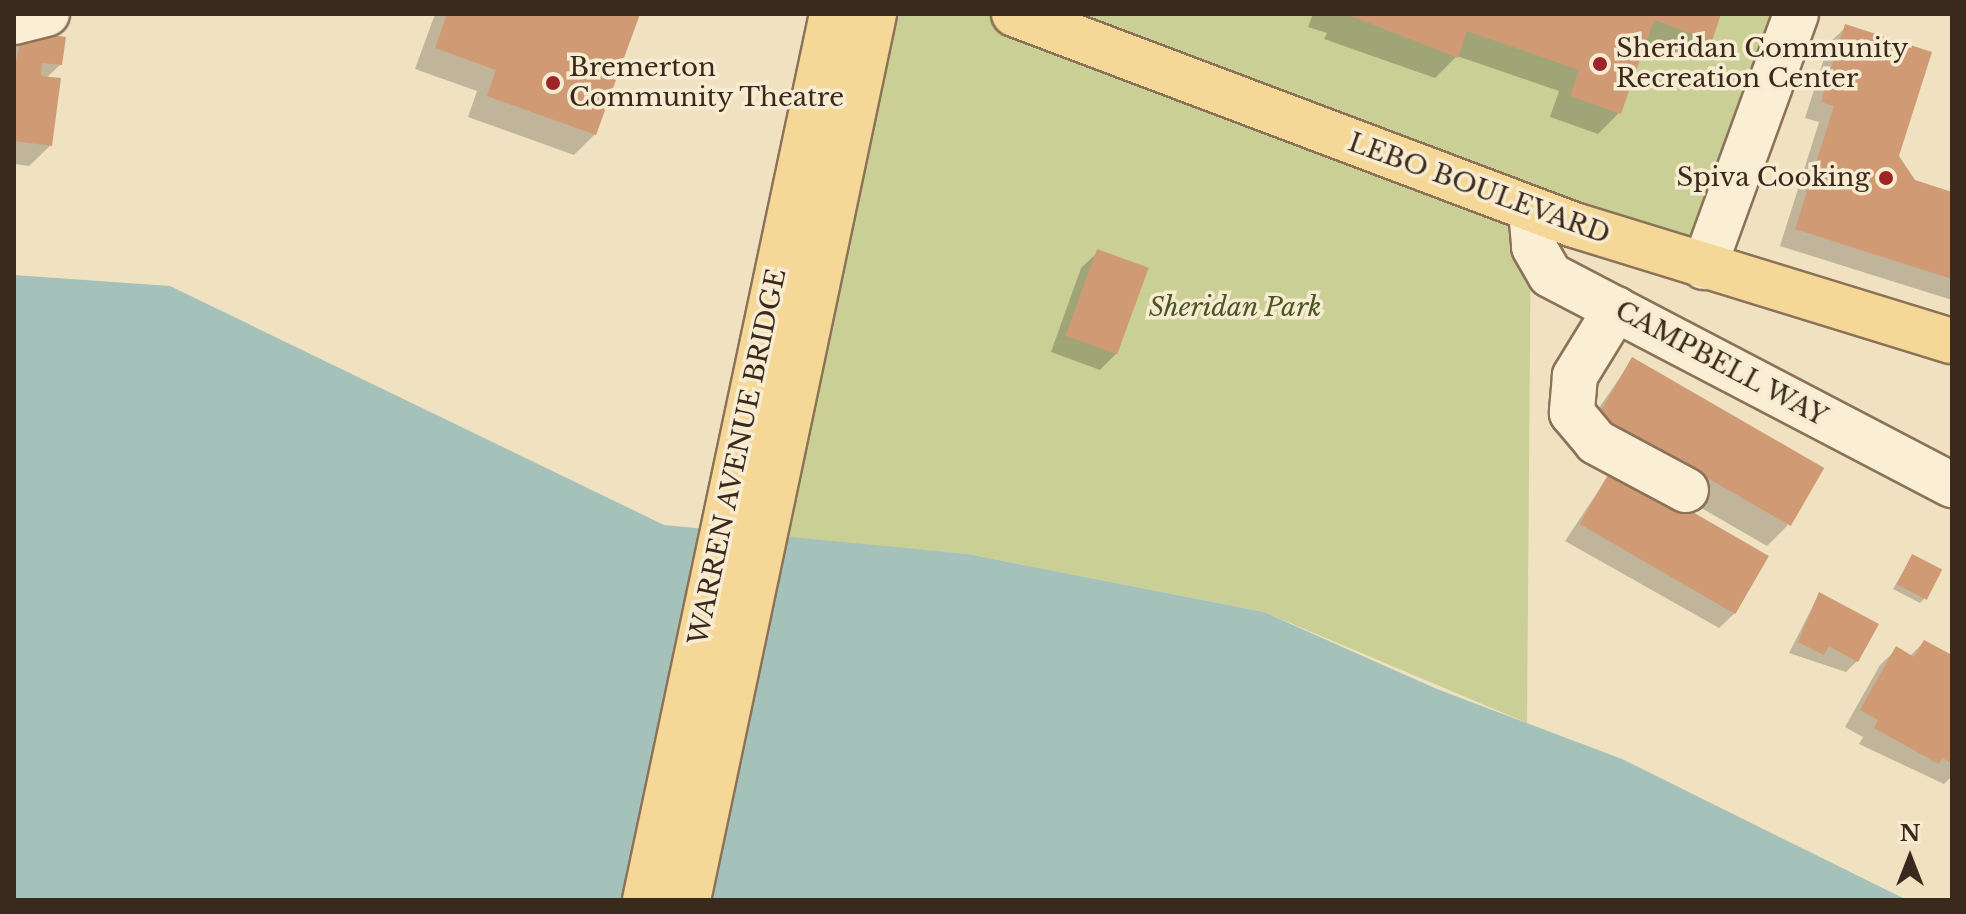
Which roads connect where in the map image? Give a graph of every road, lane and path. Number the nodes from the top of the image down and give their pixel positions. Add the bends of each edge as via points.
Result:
1 (47, 14) edge
2 (832, 14) edge
3 (874, 14) edge
4 (1014, 14) edge
5 (1796, 14) edge
6 (14, 22) edge
7 (1531, 210) junction
8 (1704, 267) junction
9 (1616, 309) junction
10 (1952, 341) edge
11 (1952, 485) edge
12 (1686, 490) dead end
13 (645, 900) edge
14 (688, 900) edge

1 - 6 street
2 - 13 main road, WARREN AVENUE BRIDGE
3 - 14 main road, WARREN AVENUE BRIDGE
4 - 7 main road, LEBO BOULEVARD
5 - 8 street
7 - 8 main road, LEBO BOULEVARD
7 - 9 street, CAMPBELL WAY via 1534,247 1550,275
8 - 10 main road, LEBO BOULEVARD
9 - 11 street, CAMPBELL WAY
9 - 12 street via 1575,376 1572,413 1596,442

